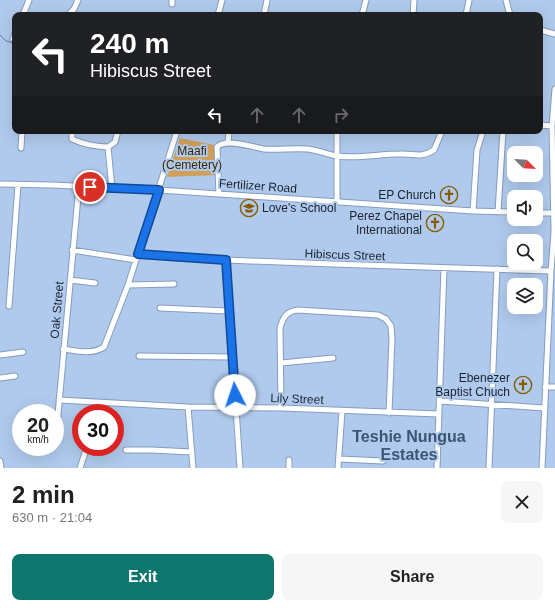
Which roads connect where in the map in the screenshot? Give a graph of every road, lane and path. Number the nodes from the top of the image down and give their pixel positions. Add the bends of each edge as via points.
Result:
1 (29, 0) edge
2 (78, 0) edge
3 (222, 0) edge
4 (267, 0) edge
5 (366, 0) edge
6 (414, 0) edge
7 (469, 0) edge
8 (506, 0) edge
9 (24, 12) edge
10 (71, 12) edge
11 (219, 12) edge
12 (265, 12) edge
13 (363, 12) edge
14 (413, 12) edge
15 (467, 12) edge
16 (509, 12) edge
17 (543, 31) edge
18 (555, 34) edge
19 (555, 89) edge
20 (543, 125) edge
21 (552, 126) junction
22 (22, 134) edge
23 (72, 134) edge
24 (117, 134) edge
25 (176, 134) edge
26 (229, 134) edge
27 (337, 134) edge
28 (441, 134) edge
29 (482, 134) edge
30 (503, 134) edge
31 (228, 143) junction
32 (108, 147) junction
33 (21, 148) dead end
34 (336, 156) junction
35 (0, 184) edge
36 (18, 185) junction
37 (79, 186) junction
38 (112, 189) junction
39 (159, 190) junction
40 (219, 194) junction
41 (337, 201) junction
42 (473, 211) junction
43 (498, 212) junction
44 (507, 212) edge
45 (543, 212) edge
46 (554, 212) edge
47 (72, 250) junction
48 (138, 254) junction
49 (136, 260) junction
50 (226, 260) junction
51 (444, 268) junction
52 (497, 269) junction
53 (551, 271) junction
54 (70, 280) junction
55 (95, 283) dead end
56 (174, 284) dead end
57 (128, 285) junction
58 (9, 306) dead end
59 (160, 308) dead end
60 (228, 311) junction
61 (549, 314) junction
62 (555, 314) edge
63 (64, 350) junction
64 (23, 352) dead end
65 (0, 355) edge
66 (139, 356) dead end
67 (232, 357) junction
68 (334, 358) dead end
69 (281, 363) junction
70 (15, 376) dead end
71 (0, 378) edge
72 (545, 387) junction
73 (555, 387) edge
74 (59, 400) junction
75 (440, 401) junction
76 (101, 403) joint
77 (59, 404) edge
78 (492, 405) junction
79 (188, 407) junction
80 (236, 407) junction
81 (281, 408) junction
82 (544, 408) junction
83 (342, 411) junction
84 (389, 413) junction
85 (439, 414) junction
86 (126, 450) dead end
87 (192, 452) junction
88 (84, 456) edge
89 (339, 459) junction
90 (290, 460) dead end
91 (0, 461) edge
92 (383, 461) dead end
93 (1, 468) edge
94 (80, 468) edge
95 (193, 468) edge
96 (240, 468) edge
97 (289, 468) edge
98 (338, 468) edge
99 (437, 468) edge
100 (489, 468) edge
101 (542, 468) edge

1 - 9 street
2 - 10 street
3 - 11 street
4 - 12 street
5 - 13 street
6 - 14 street
7 - 15 street
8 - 16 street
17 - 18 street
19 - 21 street
20 - 21 street
21 - 46 street
22 - 33 street
23 - 32 street via 72,139 80,143
24 - 32 street via 115,142
25 - 39 street
26 - 31 street
27 - 34 street
28 - 34 street via 434,150 421,156
29 - 42 street via 477,150
30 - 43 street
31 - 34 street via 265,149 307,149
31 - 40 street via 217,147
32 - 38 street
34 - 41 street
35 - 36 street, Fertilizer Road
36 - 37 street, Fertilizer Road
36 - 58 street
37 - 38 street, Fertilizer Road
37 - 47 street, Oak Street
38 - 39 street, Fertilizer Road
39 - 40 street, Fertilizer Road
39 - 48 street
40 - 41 street, Fertilizer Road
41 - 42 street, Fertilizer Road
42 - 43 street, Fertilizer Road
43 - 44 street, Fertilizer Road
45 - 46 street
46 - 53 street
47 - 49 street
47 - 54 street, Oak Street
48 - 49 street
48 - 50 street, Hibiscus Street
49 - 57 street
50 - 51 street, Hibiscus Street
50 - 60 street
51 - 52 street, Hibiscus Street
51 - 75 street
52 - 53 street, Hibiscus Street
52 - 78 street
53 - 61 street
54 - 55 street
54 - 63 street, Oak Street
56 - 57 street
57 - 63 street via 104,347 93,352
59 - 60 street
60 - 67 street
61 - 62 street
61 - 72 street
63 - 74 street, Oak Street
64 - 65 street
66 - 67 street
67 - 80 street
68 - 69 street
69 - 81 street
69 - 84 street via 280,328 286,314 293,310 378,315 386,319 391,326
70 - 71 street
72 - 73 street
72 - 82 street
74 - 76 street, Lily Street
74 - 77 street, Oak Street
75 - 78 street
75 - 85 street
76 - 79 street, Lily Street
78 - 82 street
78 - 100 street
79 - 80 street, Lily Street
79 - 87 street
80 - 81 street, Lily Street
80 - 96 street
81 - 83 street, Lily Street
82 - 101 street
83 - 84 street, Lily Street
83 - 89 street
84 - 85 street, Lily Street
85 - 99 street
86 - 87 street
87 - 95 street
88 - 94 street
89 - 92 street
89 - 98 street
90 - 97 street
91 - 93 street

